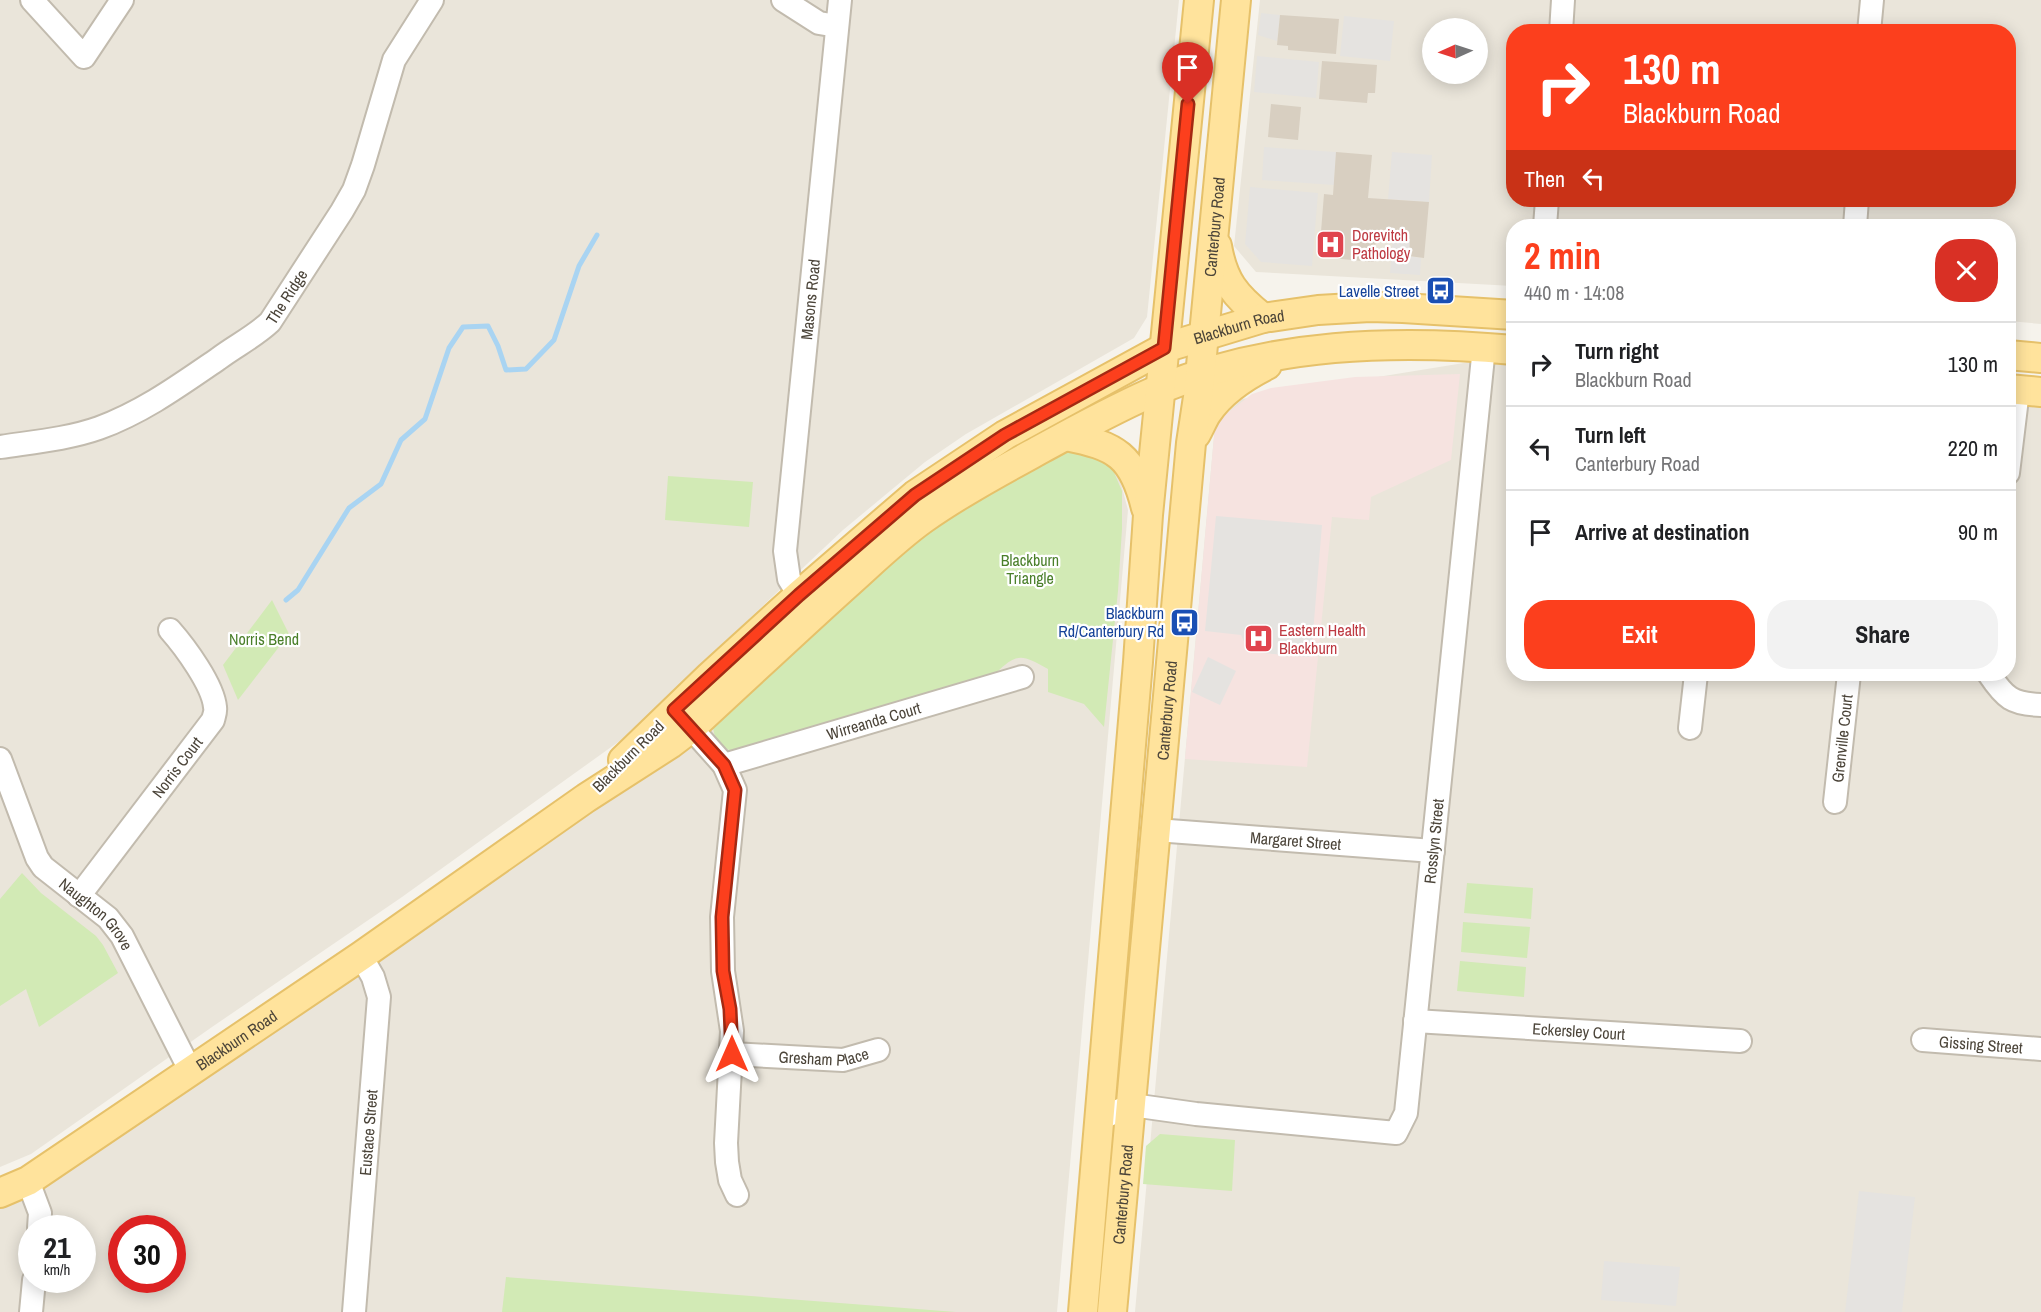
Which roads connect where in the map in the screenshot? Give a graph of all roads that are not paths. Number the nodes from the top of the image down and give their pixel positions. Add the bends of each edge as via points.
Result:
1 (32, 0) edge
2 (122, 0) edge
3 (432, 0) edge
4 (783, 0) edge
5 (840, 0) edge
6 (1199, 0) edge
7 (1236, 0) edge
8 (1563, 0) edge
9 (1872, 0) edge
10 (1562, 24) edge
11 (1870, 24) edge
12 (837, 26) junction
13 (1214, 226) junction
14 (1506, 315) edge
15 (1263, 318) junction
16 (1204, 335) junction
17 (1484, 347) junction
18 (1164, 348) junction
19 (1506, 349) edge
20 (1296, 352) junction
21 (2016, 356) edge
22 (2041, 358) edge
23 (1200, 375) junction
24 (1160, 389) junction
25 (2022, 390) edge
26 (2016, 425) edge
27 (1066, 436) junction
28 (1191, 443) junction
29 (0, 447) edge
30 (1148, 515) junction
31 (807, 604) junction
32 (170, 630) dead end
33 (765, 661) junction
34 (710, 676) junction
35 (1022, 677) dead end
36 (1695, 681) edge
37 (1848, 681) edge
38 (1995, 681) edge
39 (2041, 705) edge
40 (682, 719) junction
41 (1690, 728) dead end
42 (0, 759) edge
43 (724, 765) junction
44 (1835, 802) dead end
45 (1156, 830) junction
46 (1432, 851) junction
47 (79, 896) junction
48 (361, 956) junction
49 (1415, 1021) junction
50 (1923, 1040) dead end
51 (1740, 1041) dead end
52 (2041, 1049) edge
53 (878, 1050) dead end
54 (732, 1054) junction
55 (191, 1072) junction
56 (1130, 1117) junction
57 (1099, 1119) junction
58 (28, 1182) junction
59 (0, 1193) edge
60 (737, 1195) dead end
61 (40, 1215) edge
62 (33, 1293) edge
63 (31, 1312) edge
64 (354, 1312) edge
65 (1083, 1312) edge
66 (1112, 1312) edge

1 - 2 street via 84,57
3 - 29 street, The Ridge via 394,60 354,190 270,322 165,396 100,428
4 - 12 street via 819,23
5 - 12 street, Masons Road
6 - 18 main road, Canterbury Road
7 - 13 main road, Canterbury Road
8 - 10 street
9 - 11 street
12 - 31 street, Masons Road via 785,551 789,579
13 - 15 main road via 1221,268 1238,297
13 - 16 main road, Canterbury Road
14 - 15 main road, Blackburn Road via 1370,307
15 - 16 main road, Blackburn Road
16 - 18 main road, Blackburn Road
16 - 23 main road, Canterbury Road
17 - 19 main road, Blackburn Road
17 - 20 main road, Blackburn Road via 1401,344
17 - 46 street, Rosslyn Street
18 - 24 main road, Canterbury Road
18 - 31 main road, Blackburn Road via 1045,412 955,467 893,512
20 - 23 main road, Blackburn Road
20 - 28 main road via 1249,374 1235,385 1208,412
21 - 22 main road
23 - 24 main road, Blackburn Road
23 - 28 main road, Canterbury Road
24 - 27 main road, Blackburn Road
24 - 30 main road, Canterbury Road
25 - 26 street
27 - 30 main road via 1105,445 1122,456 1141,488
27 - 31 main road, Blackburn Road via 963,494
28 - 45 main road, Canterbury Road
30 - 57 main road, Canterbury Road
31 - 33 main road, Blackburn Road
31 - 34 main road, Blackburn Road
32 - 47 street, Norris Court via 191,655 212,696 216,709 213,720
33 - 34 main road
33 - 40 main road, Blackburn Road
34 - 40 main road, Blackburn Road
35 - 43 street, Wirreanda Court
36 - 41 street
37 - 44 street, Grenville Court
38 - 39 street via 2007,696 2021,704
40 - 43 street
40 - 48 main road, Blackburn Road via 586,798
42 - 47 street, Naughton Grove via 37,858
43 - 54 street via 735,790 722,917
45 - 46 street, Margaret Street
45 - 56 main road, Canterbury Road
46 - 49 street, Rosslyn Street
47 - 55 street, Naughton Grove via 108,918 122,936
48 - 55 main road, Blackburn Road
48 - 64 street, Eustace Street via 380,997
49 - 51 street, Eckersley Court
49 - 56 street, Rosslyn Street via 1406,1113 1396,1133 1196,1114
50 - 52 street, Gissing Street
53 - 54 street, Gresham Place via 843,1060
54 - 60 street via 726,1143 730,1180
55 - 58 main road, Blackburn Road
56 - 57 street
56 - 66 main road, Canterbury Road
57 - 65 main road, Canterbury Road
58 - 59 main road, Blackburn Road
58 - 61 street
62 - 63 street

